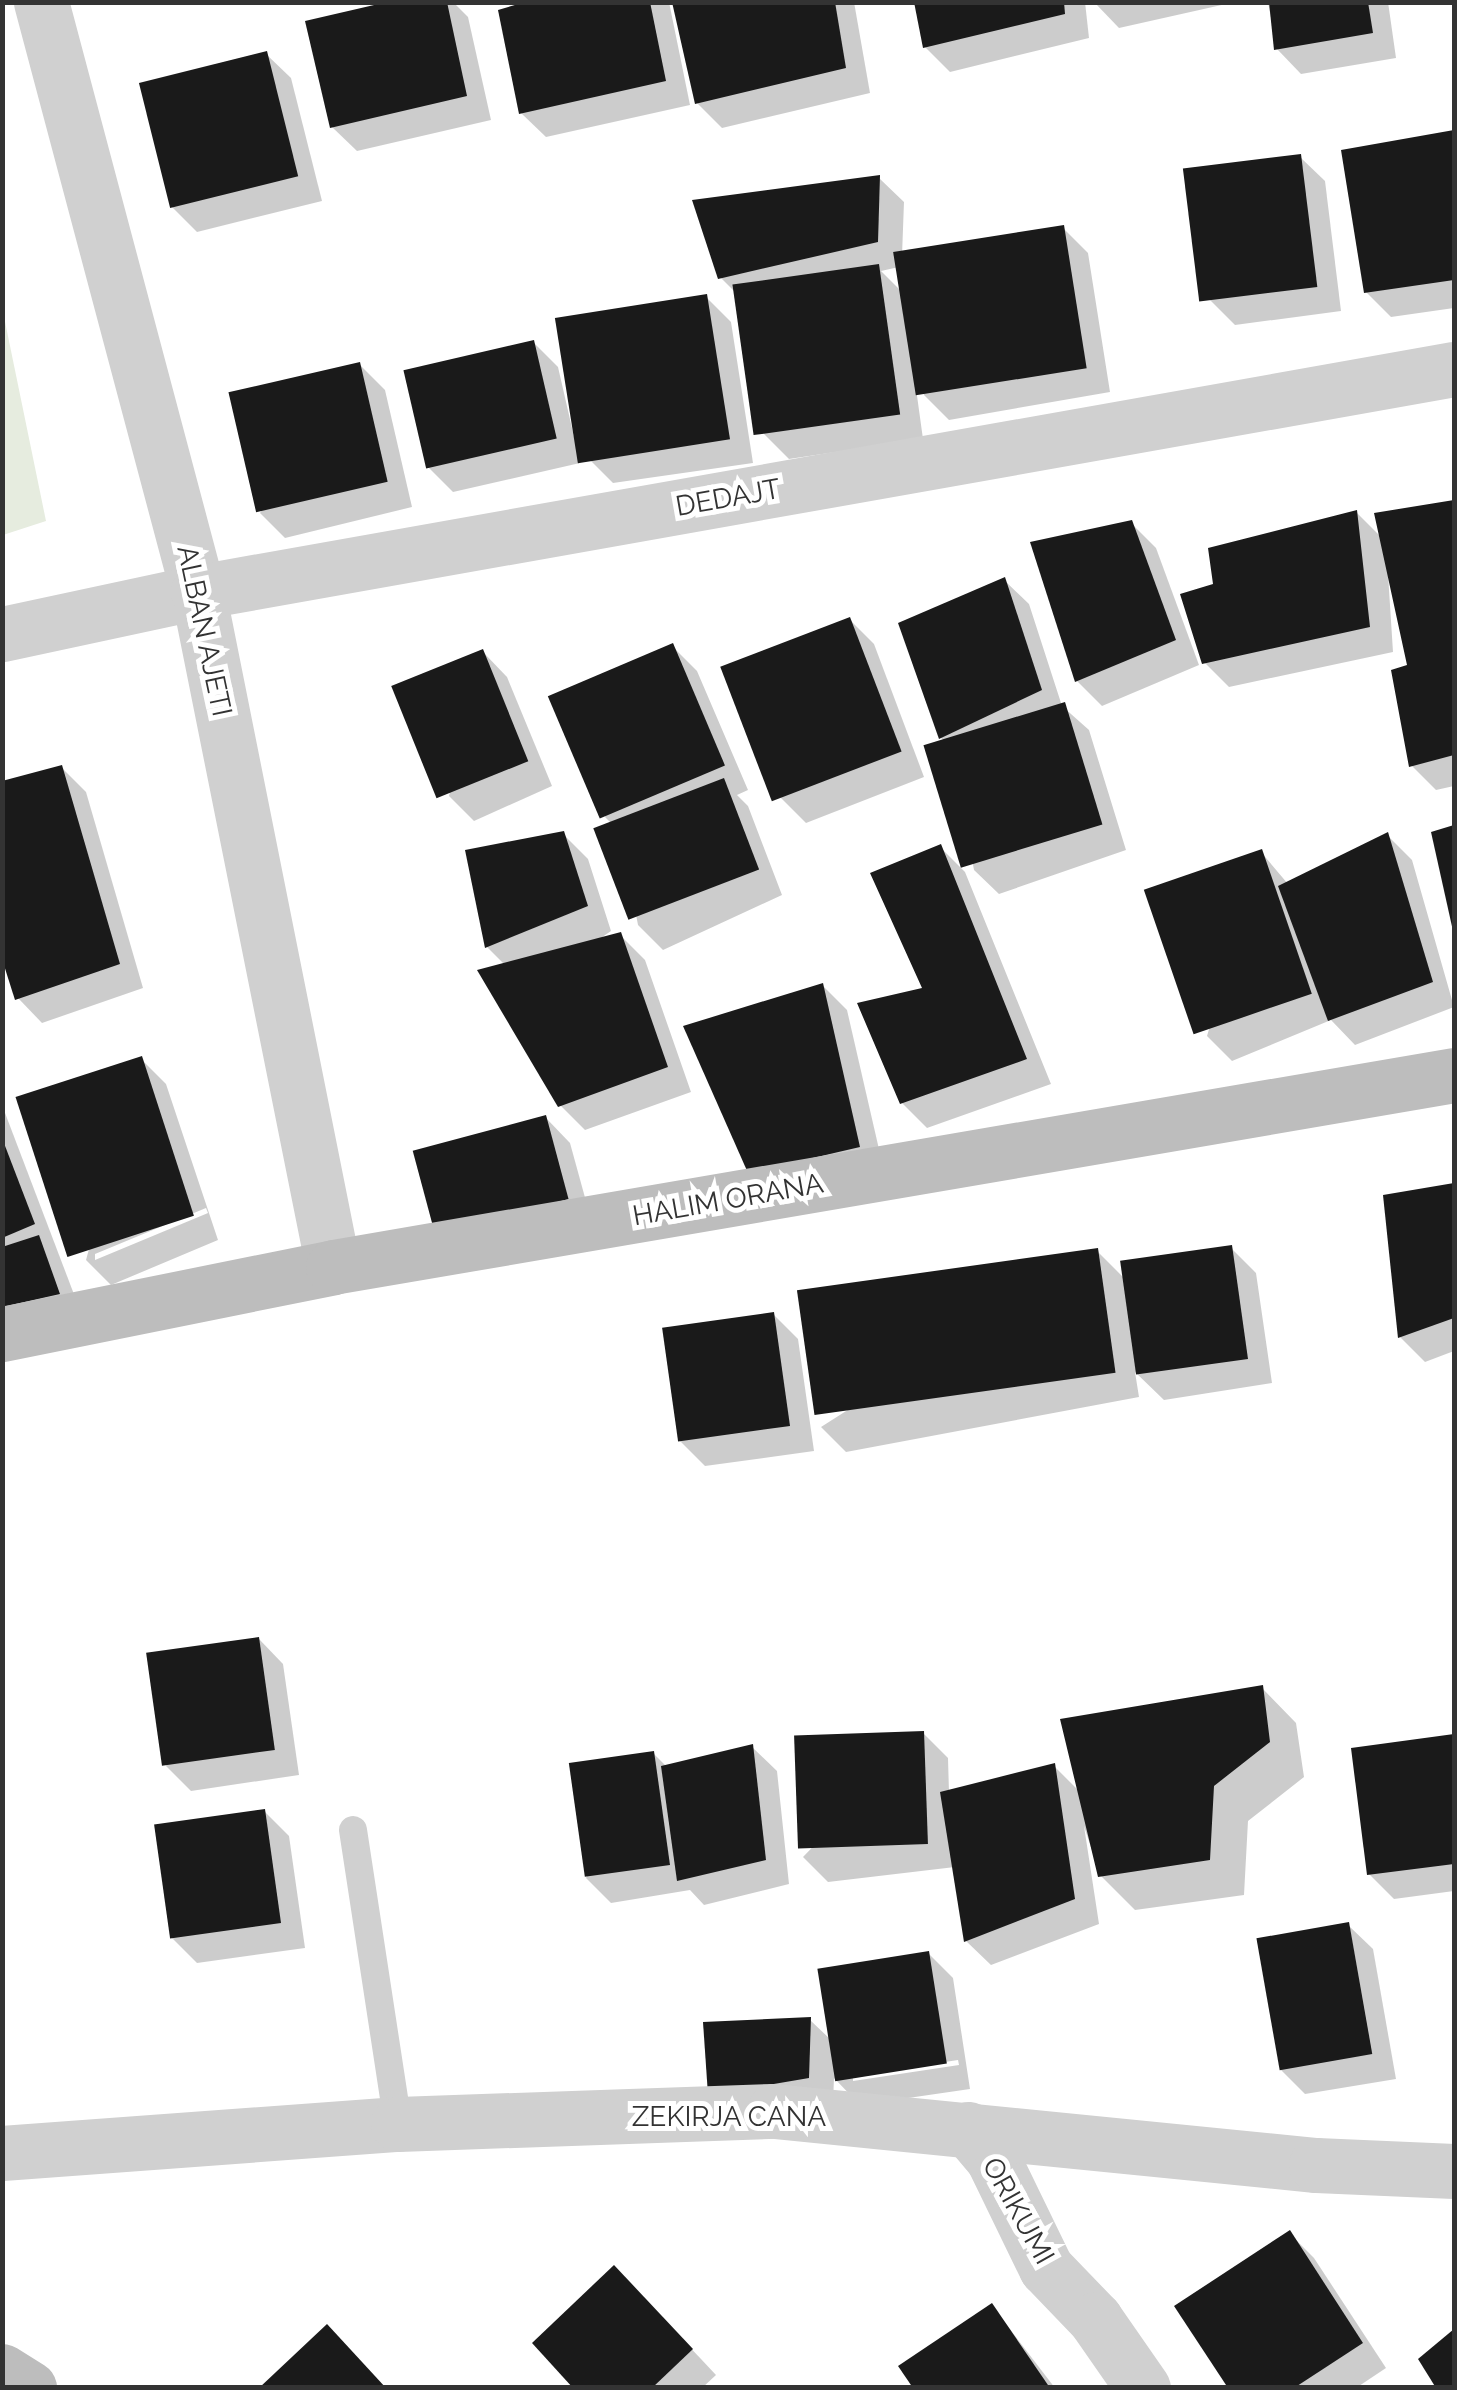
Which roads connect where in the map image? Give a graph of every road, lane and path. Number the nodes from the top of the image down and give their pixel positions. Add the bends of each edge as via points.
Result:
1 (41, 2) edge
2 (1454, 368) edge
3 (198, 592) junction
4 (2, 634) edge
5 (1454, 1075) edge
6 (332, 1267) junction
7 (2, 1334) edge
8 (353, 1830) dead end
9 (398, 2124) junction
10 (968, 2129) junction
11 (2, 2153) edge
12 (1454, 2171) edge
13 (2, 2371) edge
14 (28, 2388) edge
15 (1143, 2388) edge

1 - 3 street, ALBAN AJETI
2 - 3 street, DEDAJT
3 - 4 street, DEDAJT
3 - 6 street, ALBAN AJETI
5 - 6 street, HALIM ORANA
6 - 7 street, HALIM ORANA
8 - 9 lane
9 - 10 street, ZEKIRJA CANA via 774,2111
9 - 11 street, ZEKIRJA CANA
10 - 12 street, ZEKIRJA CANA via 1316,2165
10 - 15 street, ORIKUMI via 993,2159 1046,2268 1095,2320
13 - 14 street

